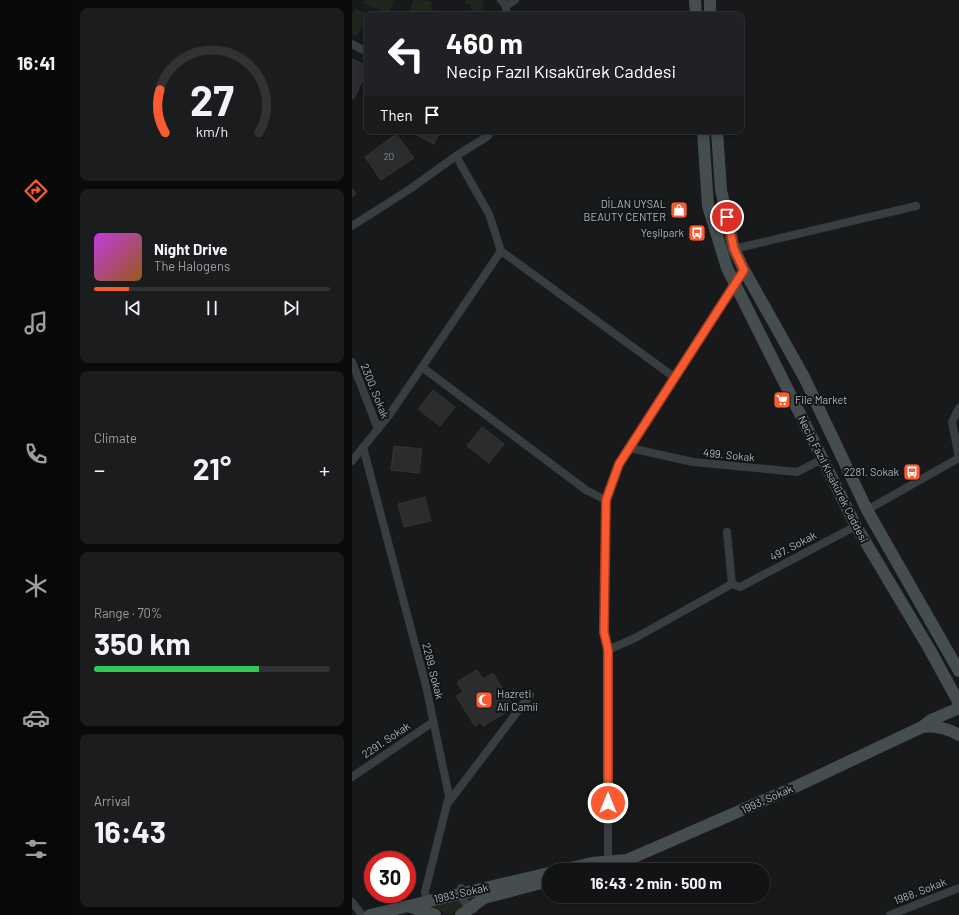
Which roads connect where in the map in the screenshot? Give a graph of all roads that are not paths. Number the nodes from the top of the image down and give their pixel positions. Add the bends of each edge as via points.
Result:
1 (515, 0) edge
2 (696, 0) edge
3 (710, 0) edge
4 (503, 3) edge
5 (696, 12) edge
6 (710, 12) edge
7 (352, 44) edge
8 (364, 50) edge
9 (489, 134) edge
10 (703, 134) edge
11 (717, 134) edge
12 (456, 156) junction
13 (916, 206) dead end
14 (352, 226) edge
15 (734, 249) junction
16 (501, 251) junction
17 (744, 270) junction
18 (735, 282) junction
19 (352, 362) edge
20 (422, 367) junction
21 (674, 377) junction
22 (959, 408) edge
23 (378, 428) junction
24 (363, 447) junction
25 (630, 448) junction
26 (959, 458) edge
27 (822, 459) junction
28 (352, 461) edge
29 (606, 500) junction
30 (867, 510) junction
31 (856, 526) junction
32 (727, 532) dead end
33 (736, 585) junction
34 (608, 650) junction
35 (959, 671) edge
36 (530, 695) dead end
37 (959, 703) edge
38 (959, 708) edge
39 (433, 722) junction
40 (922, 727) junction
41 (959, 735) edge
42 (352, 777) edge
43 (448, 803) junction
44 (608, 862) junction
45 (592, 863) edge
46 (542, 874) edge
47 (542, 883) edge
48 (959, 888) edge
49 (461, 890) junction
50 (427, 900) junction
51 (352, 902) edge
52 (399, 910) edge
53 (470, 911) edge
54 (374, 912) edge
55 (362, 915) edge
56 (436, 915) edge
57 (890, 915) edge

1 - 4 street
2 - 5 main road
3 - 6 main road
7 - 8 street
9 - 12 street
10 - 18 main road, Necip Fazıl Kısakürek Caddesi via 708,206 719,248
11 - 15 main road, Necip Fazıl Kısakürek Caddesi via 721,190
12 - 14 street
12 - 16 street via 489,214
13 - 15 street
15 - 17 main road, Necip Fazıl Kısakürek Caddesi
16 - 20 street
16 - 21 street
17 - 18 main road
17 - 30 main road, Necip Fazıl Kısakürek Caddesi via 804,378
18 - 21 street
18 - 27 main road, Necip Fazıl Kısakürek Caddesi
19 - 23 street, 2300. Sokak
20 - 23 street
20 - 29 street via 586,490
21 - 25 street
22 - 26 street via 952,422
23 - 24 street
24 - 28 street
24 - 39 street, 2289. Sokak via 426,686
25 - 27 street, 499. Sokak via 693,462 797,472
25 - 29 street via 619,464
26 - 30 street
27 - 31 main road, Necip Fazıl Kısakürek Caddesi
29 - 34 street via 604,632
30 - 31 main road
30 - 35 main road, Necip Fazıl Kısakürek Caddesi
31 - 33 street, 497. Sokak
31 - 37 main road, Necip Fazıl Kısakürek Caddesi
32 - 33 street
33 - 34 street, 497. Sokak
34 - 44 street
36 - 43 street
38 - 40 main road, 1993. Sokak via 931,720
39 - 42 street, 2291. Sokak
39 - 43 street, 2289. Sokak via 449,796
40 - 41 main road via 942,727
40 - 44 main road, 1993. Sokak via 797,786 627,860
43 - 50 street, 2289. Sokak via 425,892
44 - 45 main road, 1993. Sokak
46 - 49 main road, 1993. Sokak
47 - 53 main road, 1993. Sokak via 484,898
48 - 57 street, 1988. Sokak
49 - 50 main road, 1993. Sokak
49 - 53 street
50 - 52 main road, 1993. Sokak
51 - 55 street
52 - 54 main road, 1993. Sokak
52 - 56 main road

